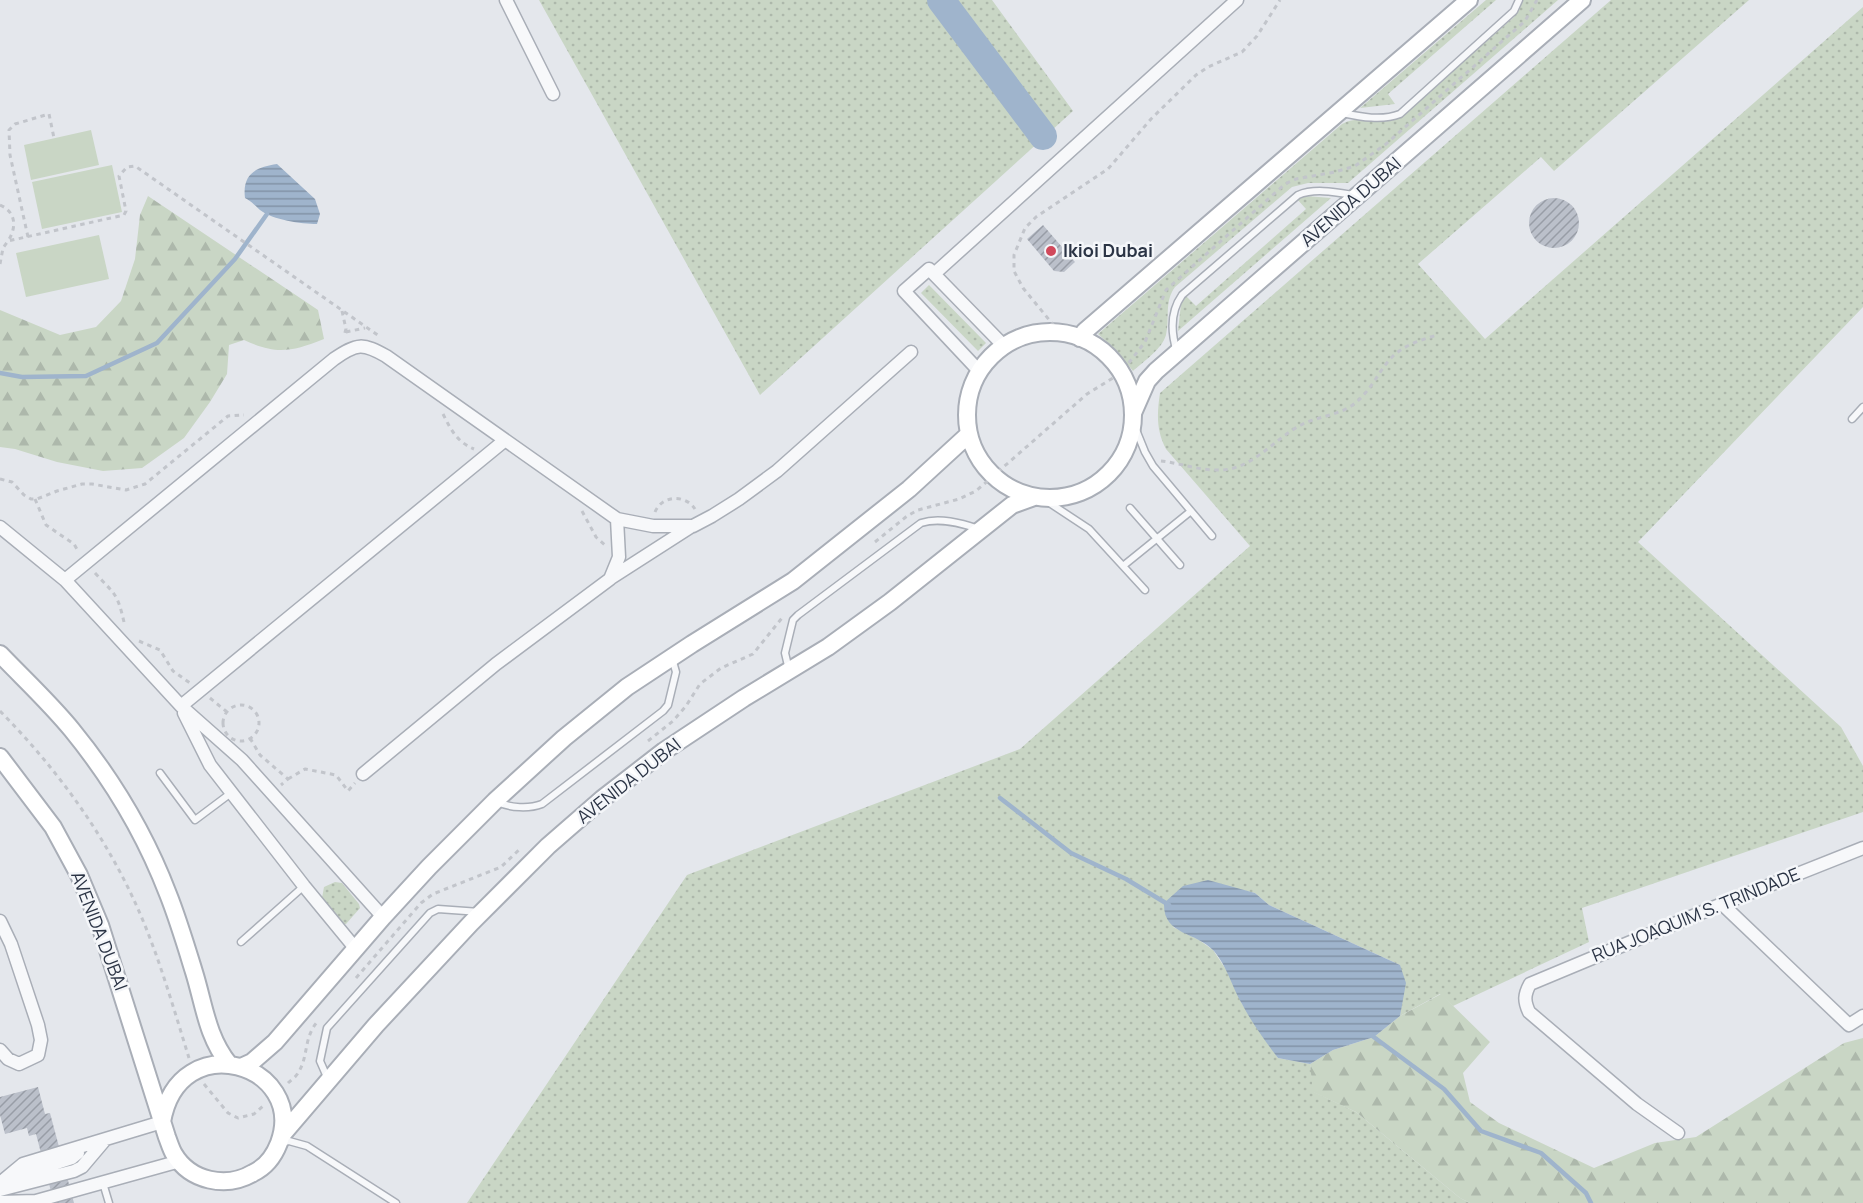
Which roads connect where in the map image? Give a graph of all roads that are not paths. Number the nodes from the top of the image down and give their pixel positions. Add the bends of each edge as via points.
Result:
1 (506, 0) edge
2 (1237, 0) edge
3 (1469, 0) edge
4 (1519, 0) edge
5 (1582, 0) edge
6 (553, 94) dead end
7 (1340, 112) junction
8 (1357, 196) junction
9 (934, 274) junction
10 (1080, 338) junction
11 (1004, 346) junction
12 (911, 352) dead end
13 (1177, 352) junction
14 (980, 372) junction
15 (1863, 407) edge
16 (1132, 417) junction
17 (1852, 419) dead end
18 (969, 434) junction
19 (504, 441) junction
20 (1038, 497) junction
21 (1130, 508) dead end
22 (1191, 511) junction
23 (617, 519) junction
24 (698, 523) junction
25 (0, 528) edge
26 (980, 529) junction
27 (1212, 536) dead end
28 (1156, 538) junction
29 (1179, 565) dead end
30 (1123, 566) junction
31 (610, 579) junction
32 (65, 580) junction
33 (1145, 590) dead end
34 (0, 654) edge
35 (672, 657) junction
36 (789, 670) junction
37 (181, 706) junction
38 (0, 757) edge
39 (160, 773) dead end
40 (363, 774) road end
41 (231, 793) junction
42 (495, 801) junction
43 (1863, 848) edge
44 (304, 886) junction
45 (1722, 904) junction
46 (482, 912) junction
47 (383, 917) junction
48 (0, 921) edge
49 (241, 942) dead end
50 (355, 948) junction
51 (1863, 1016) edge
52 (0, 1050) edge
53 (235, 1065) junction
54 (328, 1080) junction
55 (162, 1122) junction
56 (1678, 1133) dead end
57 (280, 1139) junction
58 (104, 1140) junction
59 (180, 1161) junction
60 (103, 1182) junction
61 (1, 1185) edge
62 (0, 1202) edge
63 (109, 1203) edge
64 (396, 1203) edge

1 - 6 street
2 - 9 street
3 - 7 street
4 - 7 lane via 1514,11 1400,114 1362,117
5 - 8 street, AVENIDA DUBAI
7 - 10 street
8 - 13 street, AVENIDA DUBAI
8 - 13 lane via 1306,191 1298,195 1182,295 1171,335
9 - 11 street
9 - 14 street via 929,269 904,291
10 - 11 street, AVENIDA DUBAI via 1040,333
10 - 16 street, AVENIDA DUBAI via 1103,352 1121,373 1130,392
11 - 14 street, AVENIDA DUBAI
12 - 24 street via 777,471
13 - 16 street, AVENIDA DUBAI via 1147,381
14 - 18 street, AVENIDA DUBAI via 969,402
15 - 17 lane
16 - 20 street, AVENIDA DUBAI via 1122,456 1101,481 1070,496
16 - 22 lane via 1153,466
18 - 20 street, AVENIDA DUBAI via 993,476 1012,489
18 - 35 street via 909,489 793,581
19 - 23 street
19 - 32 street via 370,347 340,348
19 - 37 street
20 - 26 street, AVENIDA DUBAI via 1012,505
20 - 30 lane via 1089,529
21 - 28 lane
22 - 27 lane
22 - 28 lane
23 - 24 street via 653,526
23 - 31 street via 620,550
24 - 31 street
25 - 32 street
26 - 36 street, AVENIDA DUBAI via 890,602
26 - 36 lane via 959,523 921,523 798,615 785,653
28 - 29 lane
28 - 30 lane
30 - 33 lane
31 - 40 street via 496,664
32 - 37 street
34 - 53 street via 71,728 110,780 146,843 168,894 213,1038 220,1052
35 - 42 street via 564,738
35 - 42 lane via 676,672 663,711 542,804 524,807
36 - 46 street, AVENIDA DUBAI via 628,778 548,846
37 - 41 street via 210,765
37 - 47 street via 232,751
38 - 55 street, AVENIDA DUBAI via 53,827 79,875 100,924
39 - 41 lane via 195,820
41 - 44 street
42 - 47 street
43 - 45 street, RUA JOAQUIM S. TRINDADE
44 - 49 lane
44 - 50 street
45 - 51 street via 1849,1025
45 - 56 street, RUA JOAQUIM S. TRINDADE via 1530,984 1525,993 1529,1012 1637,1104
46 - 54 street, AVENIDA DUBAI
46 - 54 lane via 438,909 422,921 327,1028 320,1061
47 - 50 street
48 - 52 street via 41,1040 38,1055 19,1064
50 - 53 street via 275,1042 252,1062
53 - 55 street via 211,1065 194,1072 179,1084
53 - 57 street via 248,1068 276,1095 282,1114
54 - 57 street, AVENIDA DUBAI
55 - 58 street
55 - 59 street, AVENIDA DUBAI
57 - 59 street, AVENIDA DUBAI via 275,1154 244,1179 204,1179
57 - 64 lane via 308,1146
58 - 61 street via 23,1164
58 - 61 street via 74,1171
59 - 60 street
60 - 62 street via 36,1201
60 - 63 lane

